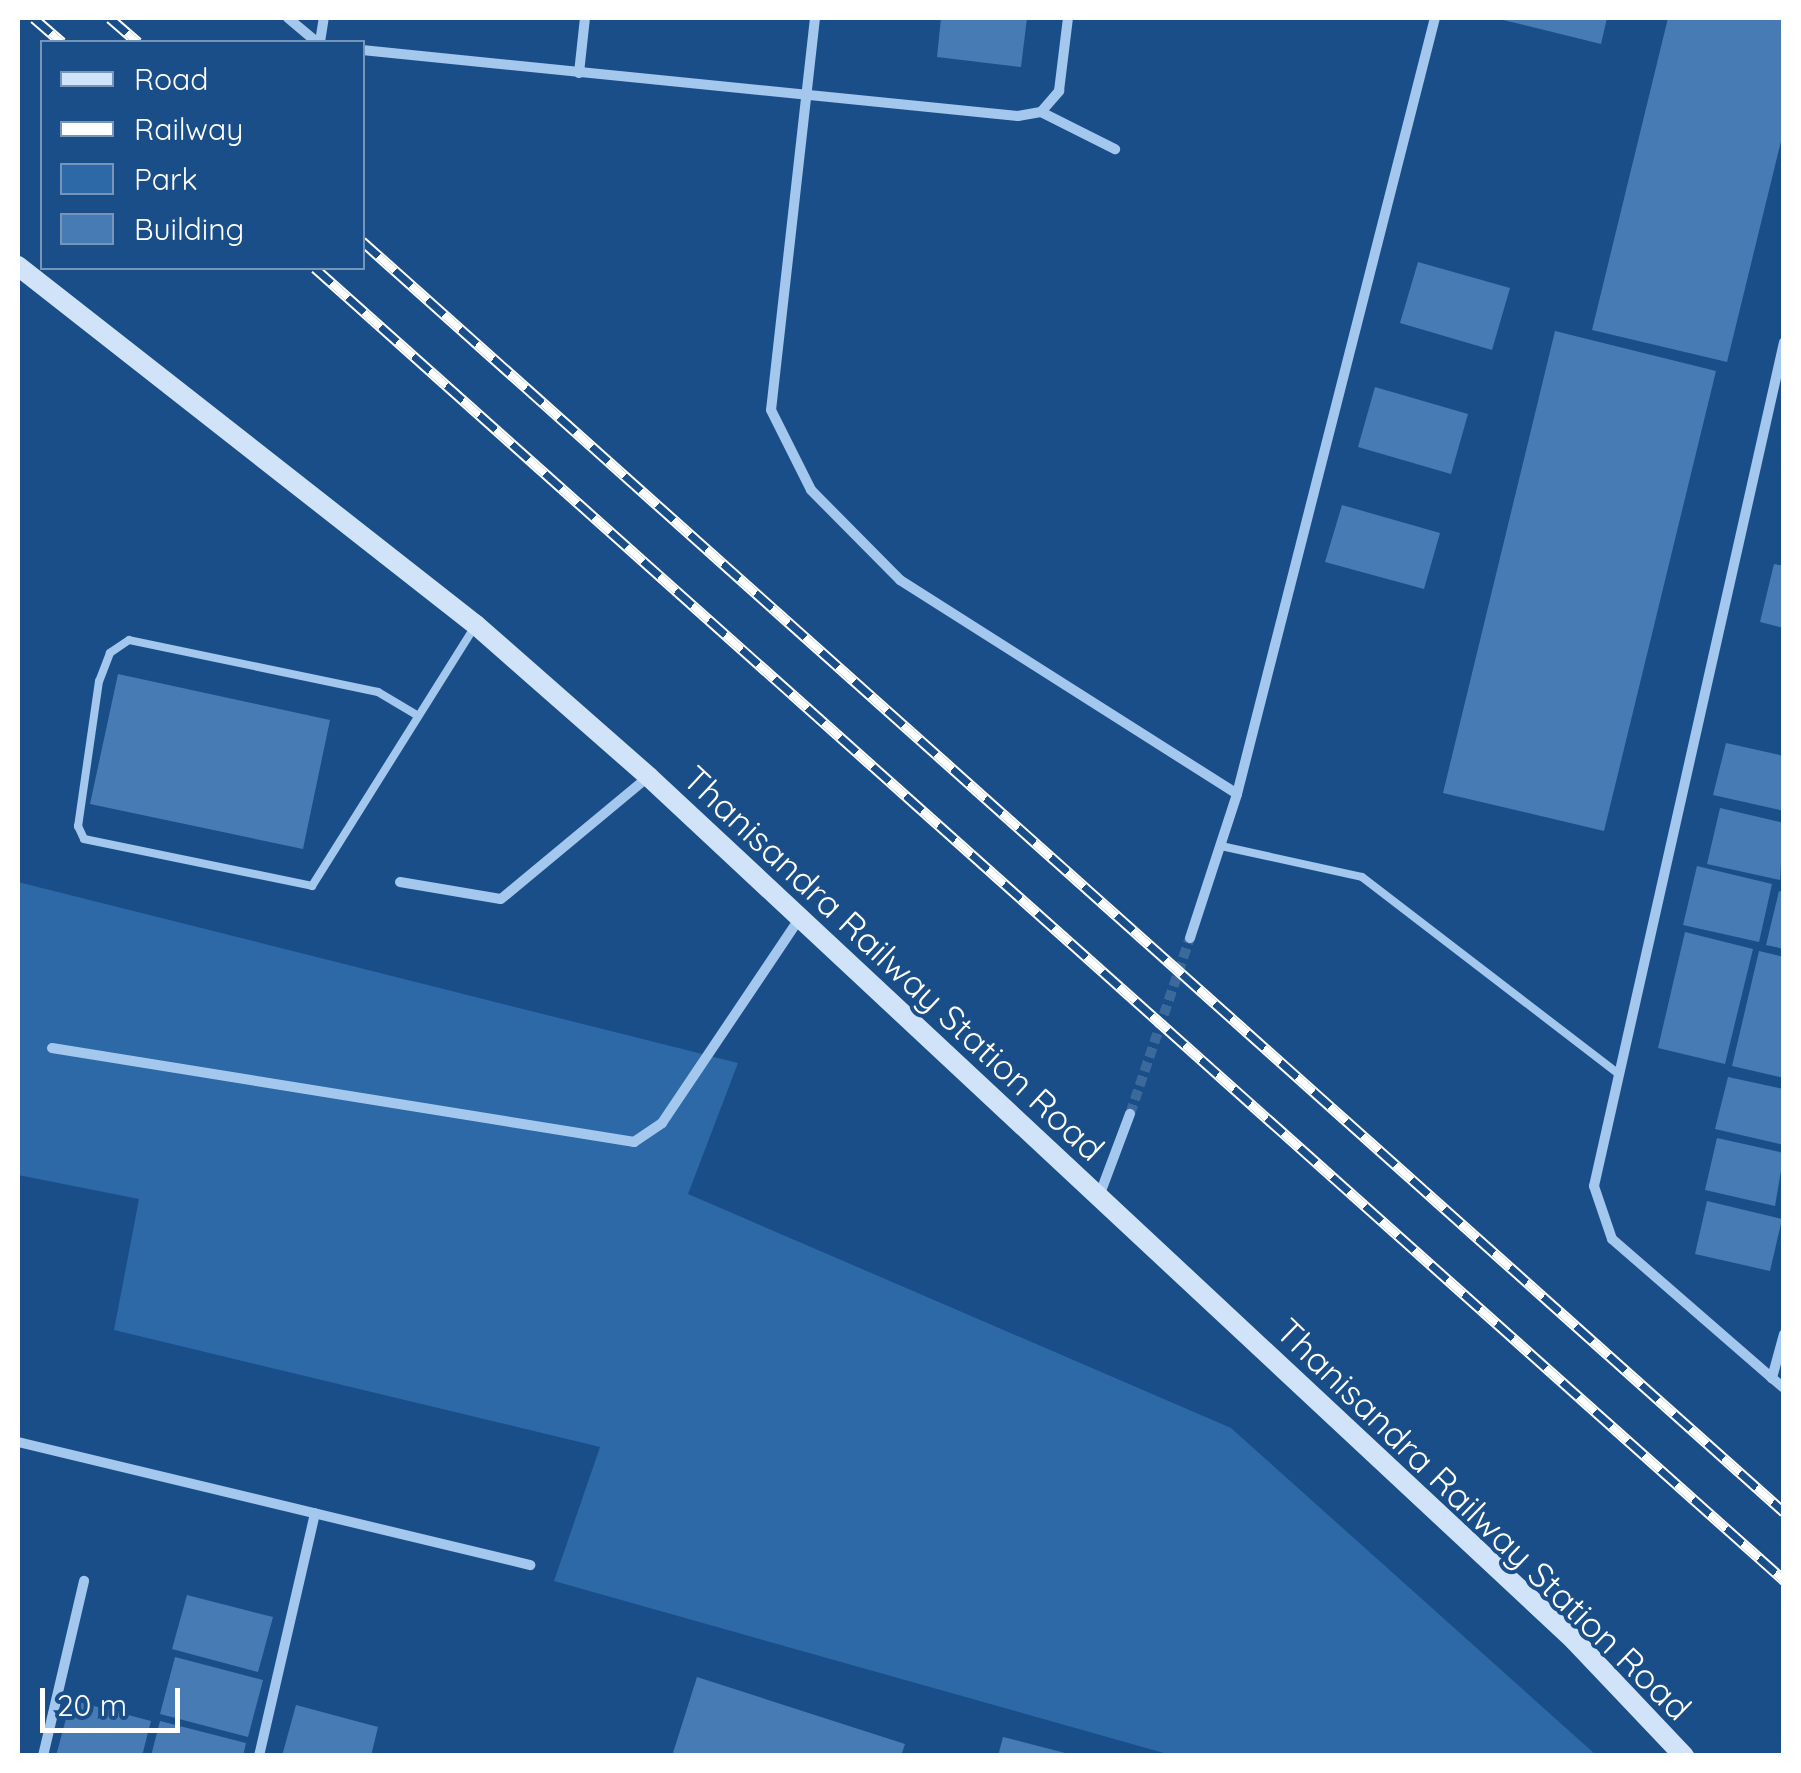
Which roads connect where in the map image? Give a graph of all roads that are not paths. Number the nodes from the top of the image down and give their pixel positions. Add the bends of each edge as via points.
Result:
1 (288, 18) edge
2 (586, 18) edge
3 (815, 18) edge
4 (1068, 18) edge
5 (1435, 18) edge
6 (316, 40) edge
7 (365, 50) edge
8 (579, 73) junction
9 (804, 96) junction
10 (1041, 112) junction
11 (1114, 149) dead end
12 (18, 266) edge
13 (1784, 342) edge
14 (476, 624) junction
15 (416, 714) junction
16 (650, 776) junction
17 (1237, 794) junction
18 (1220, 846) junction
19 (400, 882) dead end
20 (802, 916) junction
21 (1190, 938) tunnel mouth
22 (52, 1048) dead end
23 (1619, 1074) junction
24 (1130, 1114) tunnel mouth
25 (1097, 1200) junction
26 (1784, 1334) edge
27 (1772, 1378) junction
28 (1784, 1388) edge
29 (18, 1442) edge
30 (315, 1514) junction
31 (530, 1565) dead end
32 (84, 1581) dead end
33 (44, 1756) edge
34 (260, 1756) edge
35 (1684, 1756) edge

1 - 6 street
2 - 8 street
3 - 9 street
4 - 10 street via 1059,91
5 - 17 street
7 - 8 street
8 - 9 street
9 - 10 street
9 - 17 street via 771,410 811,490 900,580
10 - 11 street
12 - 14 street, Thanisandra Railway Station Road
13 - 23 street
14 - 15 lane
14 - 16 street, Thanisandra Railway Station Road
15 - 15 lane via 312,886 84,839 78,826 100,681 110,653 129,640 378,692
16 - 19 street via 500,900
16 - 20 street, Thanisandra Railway Station Road
17 - 18 street
18 - 21 street
18 - 23 lane via 1362,877
20 - 22 street via 662,1124 634,1142
20 - 25 street, Thanisandra Railway Station Road
23 - 27 street via 1594,1186 1612,1239
24 - 25 street
25 - 35 street, Thanisandra Railway Station Road via 1574,1640
26 - 27 street
27 - 28 street
29 - 30 street
30 - 31 street
30 - 34 street
32 - 33 street

